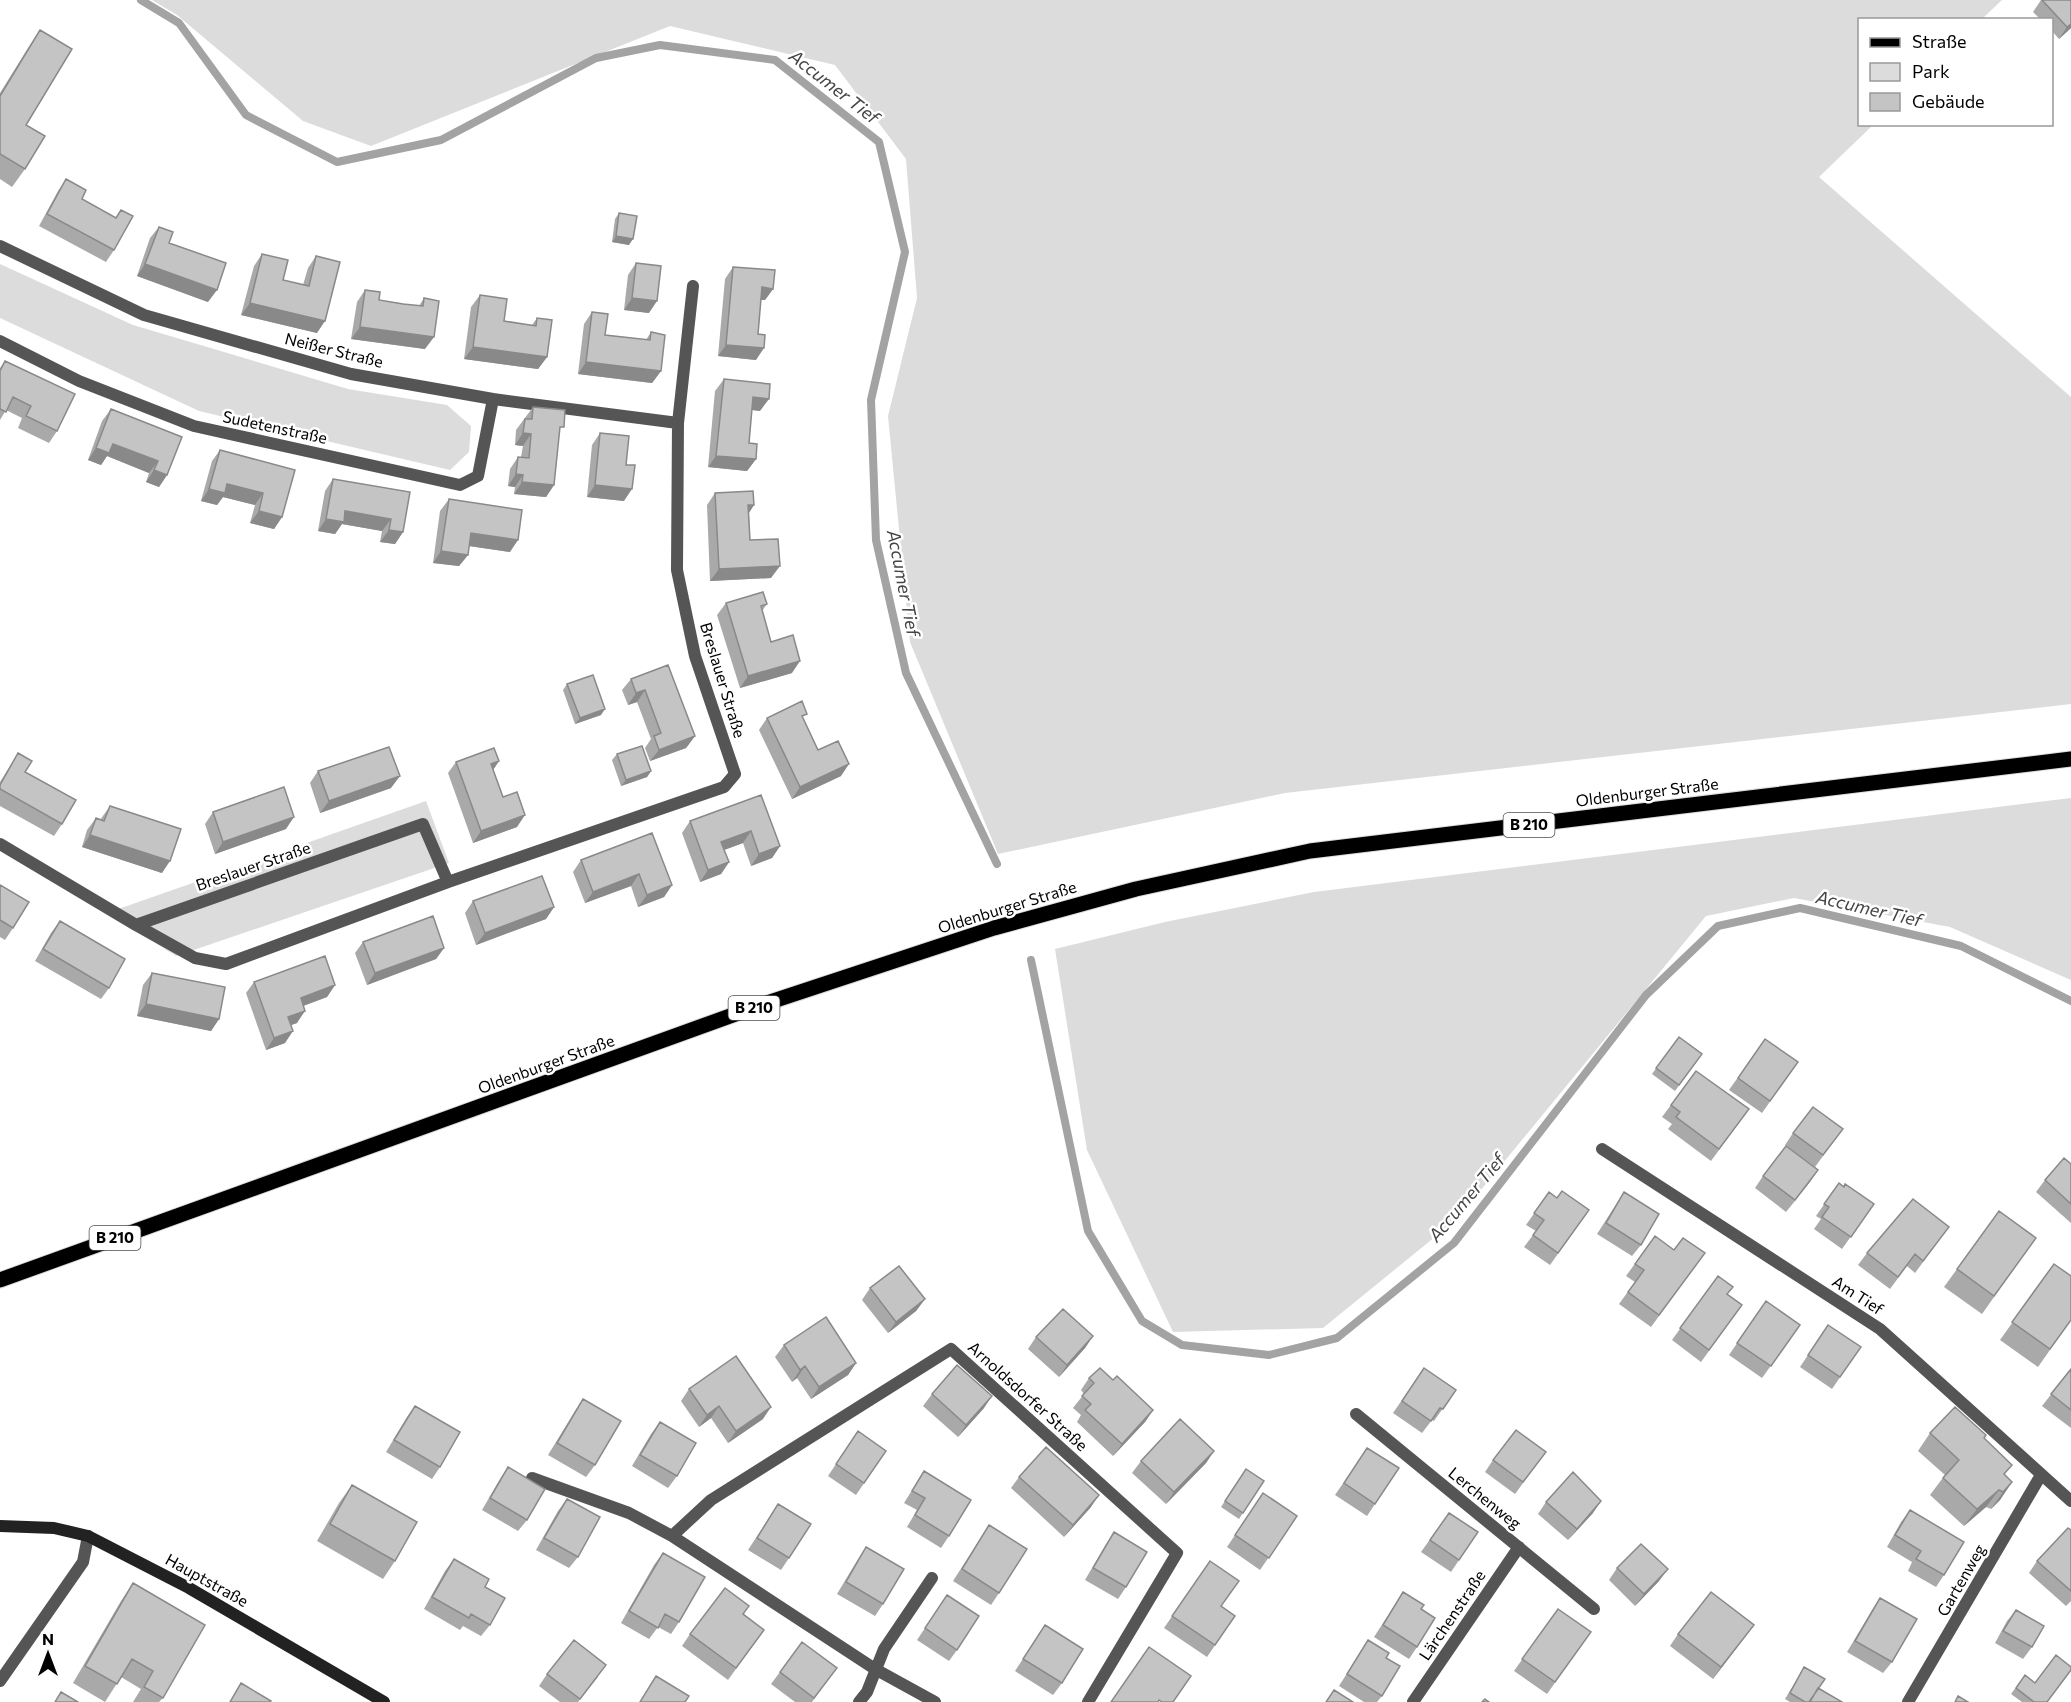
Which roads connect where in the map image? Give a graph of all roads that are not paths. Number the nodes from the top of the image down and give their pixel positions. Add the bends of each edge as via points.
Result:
1 (0, 246) edge
2 (693, 286) dead end
3 (0, 341) edge
4 (493, 399) junction
5 (678, 423) junction
6 (2071, 759) edge
7 (0, 843) edge
8 (448, 882) junction
9 (136, 925) junction
10 (1602, 1149) dead end
11 (0, 1280) edge
12 (1356, 1414) dead end
13 (2042, 1475) junction
14 (532, 1478) edge
15 (2071, 1501) edge
16 (0, 1526) edge
17 (88, 1536) junction
18 (672, 1536) junction
19 (1519, 1547) junction
20 (932, 1578) dead end
21 (1594, 1609) dead end
22 (876, 1669) junction
23 (0, 1681) edge
24 (384, 1702) edge
25 (859, 1702) edge
26 (935, 1702) edge
27 (1088, 1702) edge
28 (1413, 1702) edge
29 (1908, 1702) edge

1 - 4 street, Neißer Straße via 144,315 351,374
2 - 5 street, Breslauer Straße
3 - 4 street, Sudetenstraße via 79,381 194,426 460,485 478,476
4 - 5 street, Neißer Straße
5 - 8 street, Breslauer Straße via 678,570 695,656 735,774 724,787
6 - 11 main road, Oldenburger Straße / B 210 via 1310,851 1136,889 994,928 755,1007
7 - 9 street, Breslauer Straße
8 - 9 street, Breslauer Straße via 226,964 195,958
8 - 9 street, Breslauer Straße via 423,824
10 - 13 street, Am Tief via 1880,1329
12 - 19 street, Lerchenweg
13 - 15 street, Am Tief
13 - 29 street, Gartenweg
14 - 18 street via 629,1512
16 - 17 street, Hauptstraße via 54,1528
17 - 23 street via 83,1562
17 - 24 street, Hauptstraße via 189,1588
18 - 22 street
18 - 27 street, Arnoldsdorfer Straße via 711,1500 951,1348 1177,1553
19 - 21 street, Lerchenweg
19 - 28 street, Lärchenstraße
20 - 22 street via 884,1648
22 - 25 street
22 - 26 street

